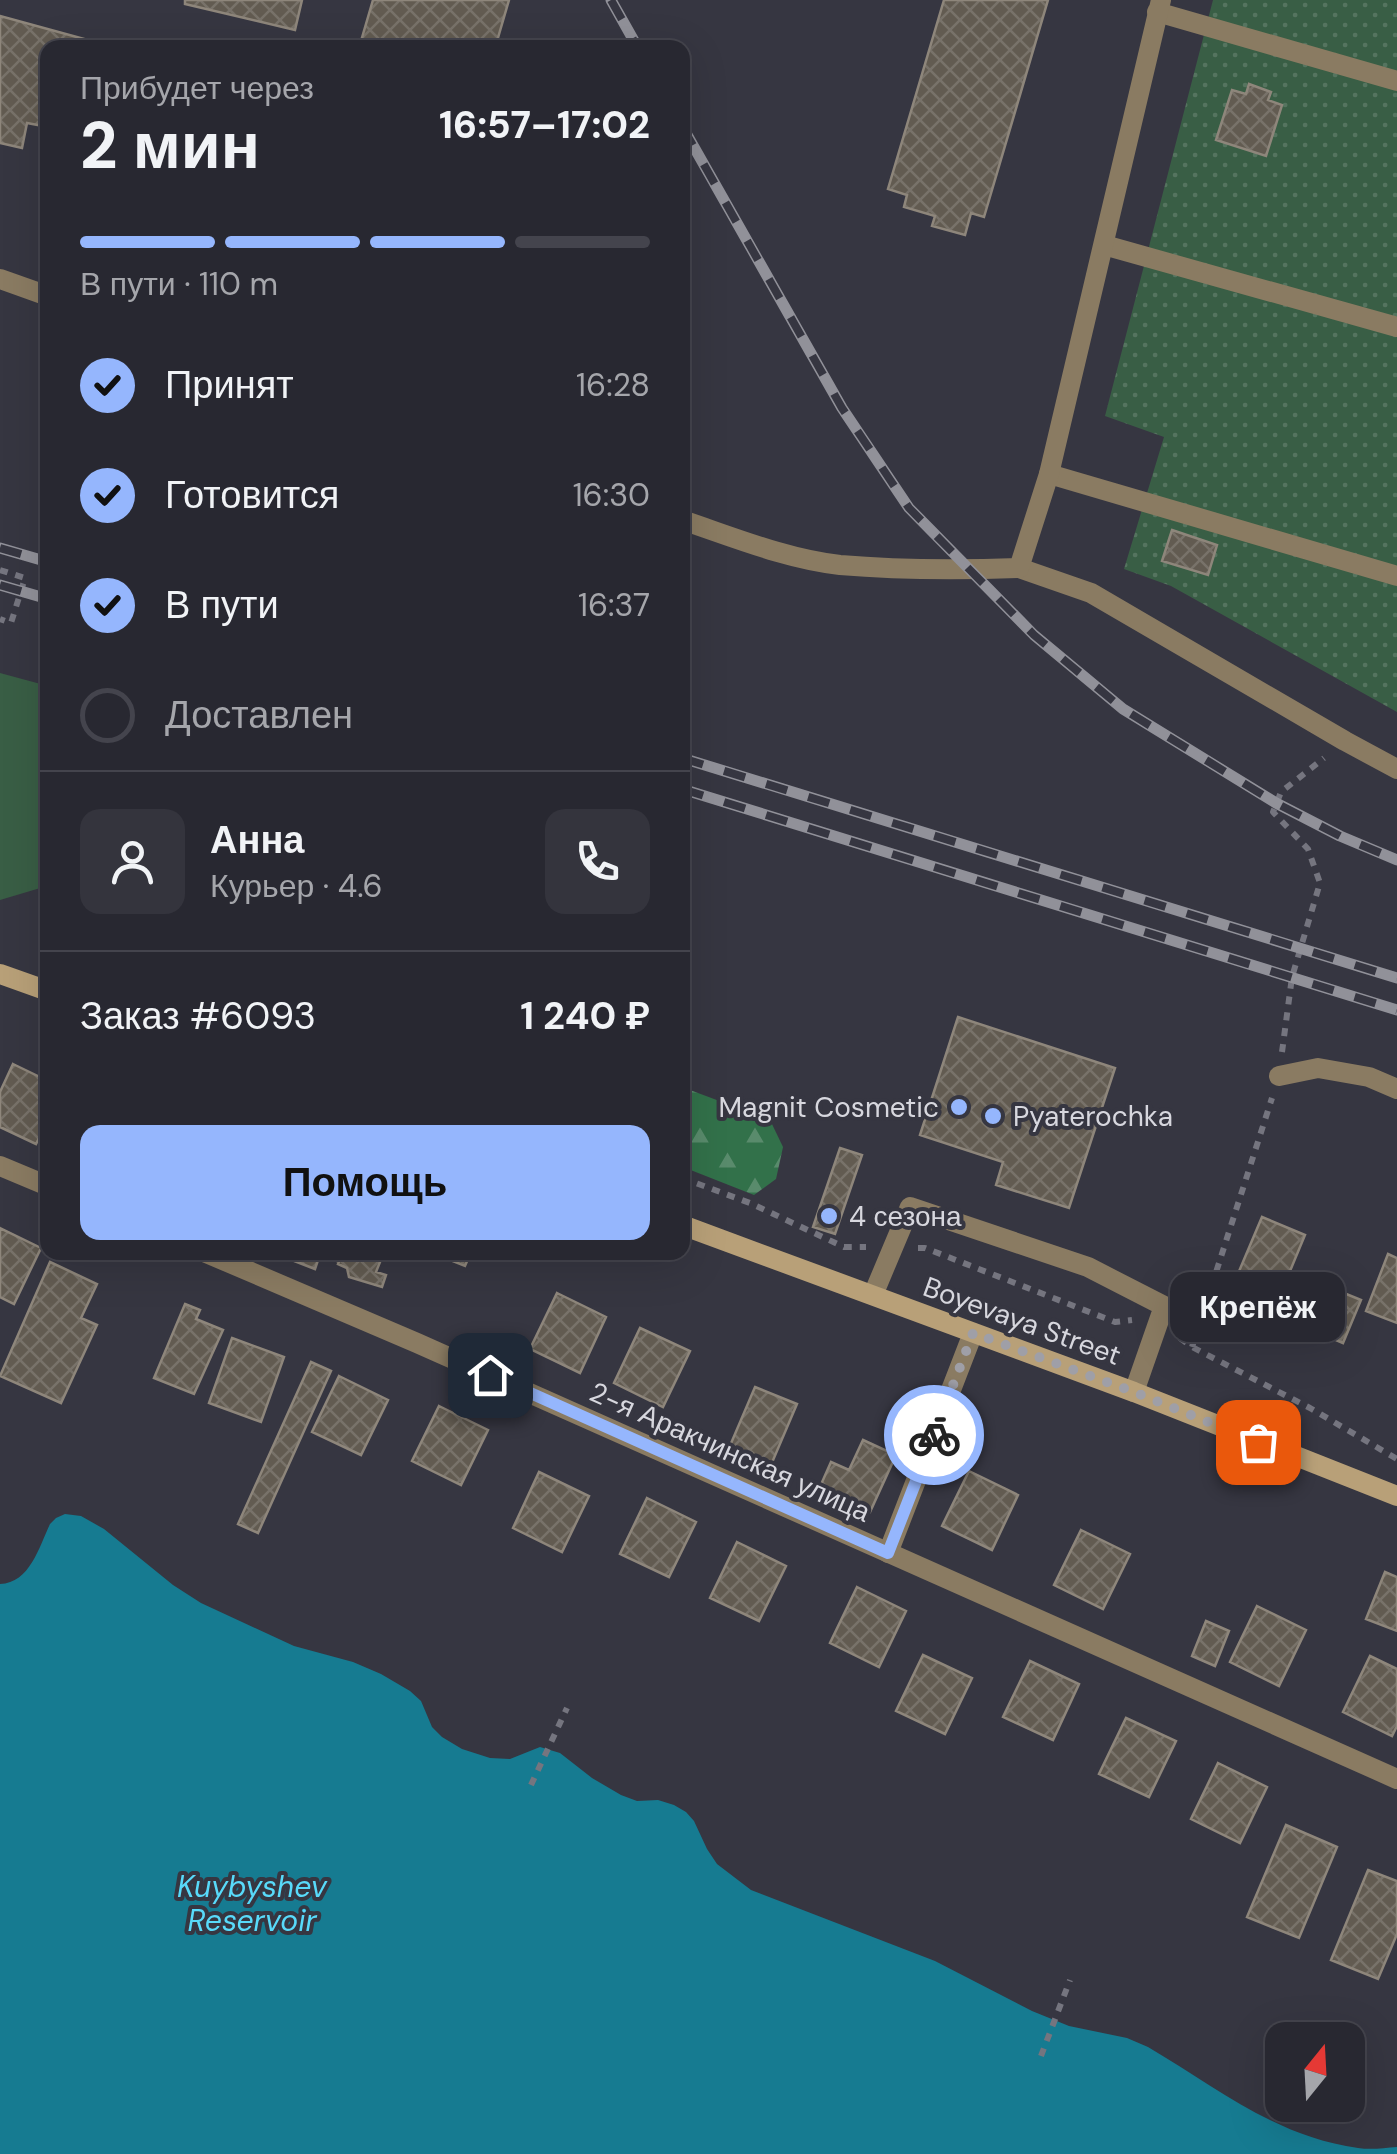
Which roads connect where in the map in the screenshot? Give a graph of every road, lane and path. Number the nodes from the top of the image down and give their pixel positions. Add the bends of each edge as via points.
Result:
1 (1159, 6) edge
2 (1397, 82) edge
3 (1104, 245) junction
4 (0, 279) edge
5 (40, 293) edge
6 (1397, 328) edge
7 (1049, 474) junction
8 (690, 523) edge
9 (1019, 568) junction
10 (0, 570) edge
11 (1397, 576) edge
12 (0, 619) edge
13 (1344, 741) junction
14 (1397, 768) edge
15 (0, 974) edge
16 (40, 988) edge
17 (1279, 1076) junction
18 (1397, 1088) edge
19 (0, 1166) edge
20 (690, 1181) edge
21 (40, 1183) edge
22 (690, 1228) edge
23 (893, 1248) junction
24 (223, 1260) edge
25 (873, 1295) junction
26 (1157, 1326) junction
27 (973, 1333) junction
28 (1192, 1347) junction
29 (1134, 1392) junction
30 (1397, 1459) edge
31 (1397, 1496) edge
32 (888, 1553) junction
33 (567, 1708) dead end
34 (1397, 1779) edge
35 (531, 1784) dead end
36 (1070, 1980) dead end
37 (1040, 2056) dead end

1 - 2 street
1 - 3 street
3 - 6 street
3 - 7 street
4 - 5 street
7 - 9 street
7 - 11 street
8 - 9 street via 838,564
9 - 13 street via 1091,593
10 - 12 path via 25,578 11,622
13 - 14 street
13 - 17 path via 1281,792 1272,812 1308,849 1320,883 1292,977
15 - 16 main road
17 - 18 street via 1318,1068
17 - 28 path
19 - 21 street
20 - 23 path via 844,1247
22 - 25 main road, Boyevaya Street
23 - 25 street
23 - 26 path via 925,1248 1115,1322 1137,1319
23 - 26 street via 910,1207 1088,1267 1164,1306
24 - 32 street, 2-я Аракчинская улица
25 - 27 main road, Boyevaya Street
26 - 28 path
26 - 29 street
27 - 29 main road, Boyevaya Street
27 - 32 street
28 - 30 path
29 - 31 main road, Boyevaya Street
32 - 34 street, 2-я Аракчинская улица
33 - 35 path
36 - 37 path

